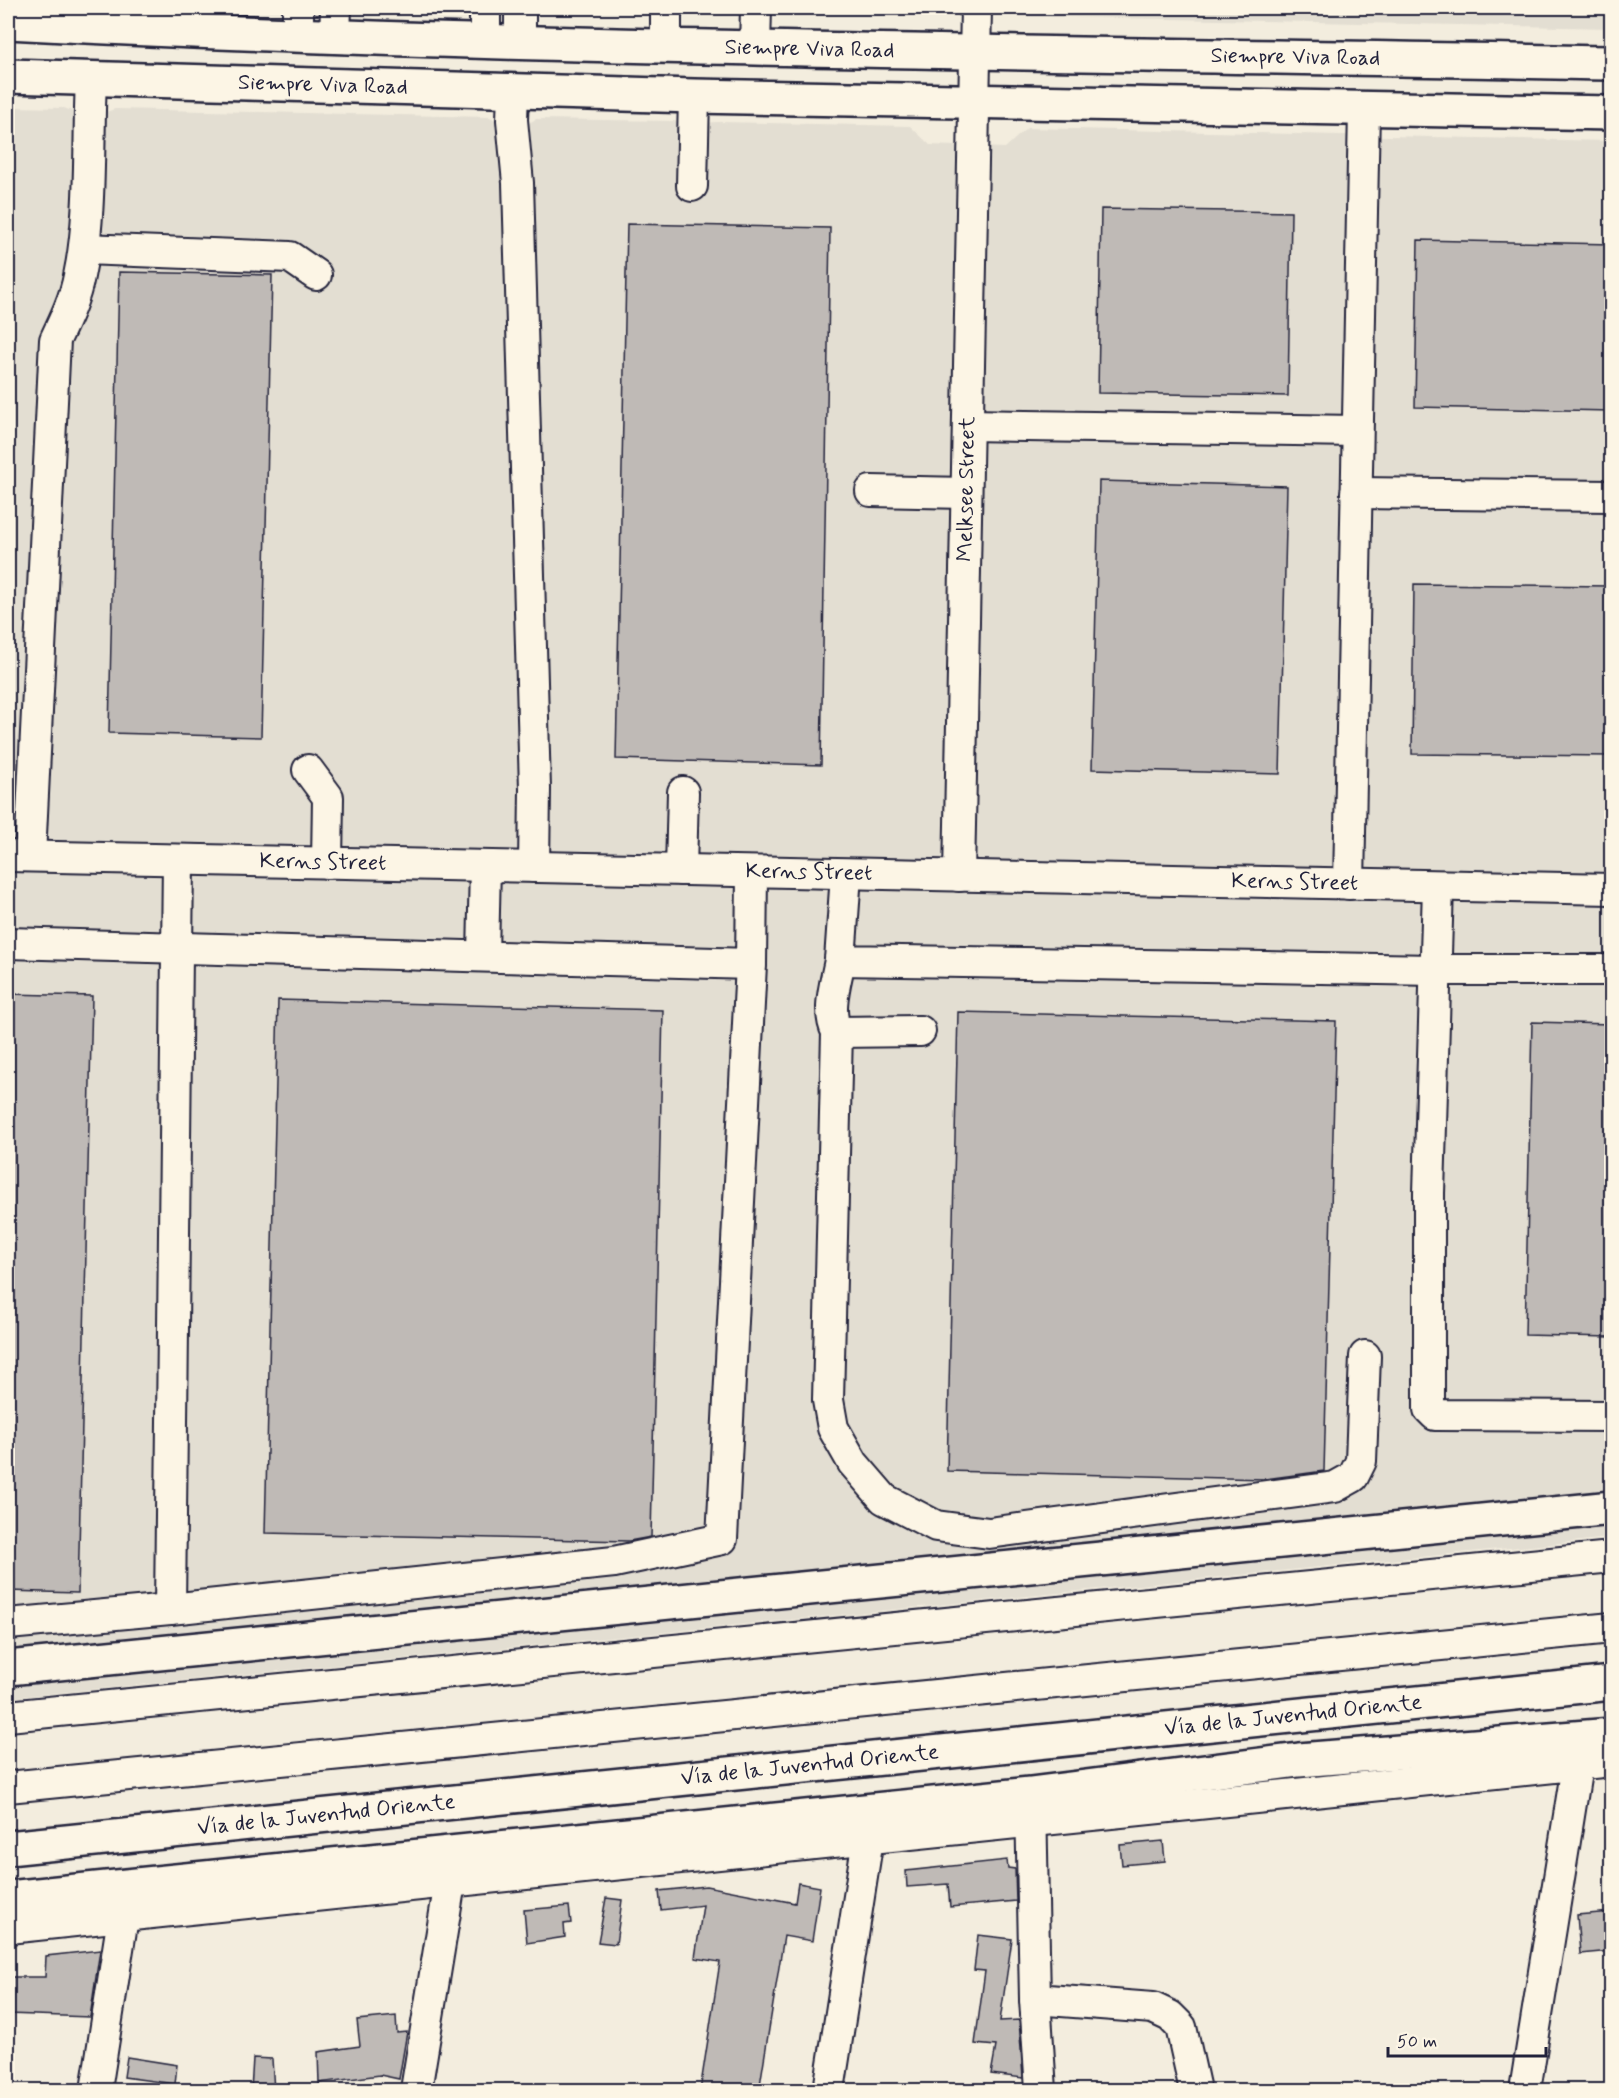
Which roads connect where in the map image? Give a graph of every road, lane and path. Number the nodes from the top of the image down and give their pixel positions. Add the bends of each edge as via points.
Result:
1 (485, 8) edge
2 (520, 8) edge
3 (666, 8) edge
4 (756, 8) edge
5 (976, 8) edge
6 (150, 18) edge
7 (298, 21) edge
8 (336, 21) edge
9 (8, 22) edge
10 (485, 40) junction
11 (520, 41) junction
12 (666, 45) junction
13 (754, 47) junction
14 (975, 51) junction
15 (1611, 63) edge
16 (8, 76) edge
17 (91, 79) junction
18 (513, 91) junction
19 (694, 96) junction
20 (974, 102) junction
21 (1364, 109) junction
22 (1611, 113) edge
23 (692, 186) dead end
24 (84, 249) junction
25 (316, 275) dead end
26 (968, 425) junction
27 (1357, 431) junction
28 (871, 491) dead end
29 (1356, 492) junction
30 (966, 493) junction
31 (1611, 496) edge
32 (308, 770) dead end
33 (683, 792) dead end
34 (19, 856) edge
35 (178, 860) junction
36 (327, 863) junction
37 (485, 866) junction
38 (534, 867) junction
39 (681, 870) junction
40 (752, 873) junction
41 (846, 874) junction
42 (959, 876) junction
43 (1349, 884) junction
44 (1438, 886) junction
45 (1611, 889) edge
46 (8, 943) edge
47 (176, 947) junction
48 (483, 955) junction
49 (840, 960) junction
50 (751, 964) junction
51 (1436, 970) junction
52 (1611, 970) edge
53 (920, 1030) dead end
54 (837, 1032) junction
55 (1365, 1356) dead end
56 (1611, 1416) edge
57 (1611, 1508) edge
58 (1611, 1530) edge
59 (1611, 1557) edge
60 (170, 1610) junction
61 (8, 1624) edge
62 (1611, 1628) edge
63 (8, 1668) edge
64 (1611, 1683) edge
65 (8, 1689) edge
66 (1492, 1695) junction
67 (8, 1716) edge
68 (1293, 1716) junction
69 (1499, 1745) junction
70 (1590, 1746) edge
71 (1299, 1760) junction
72 (1611, 1761) edge
73 (8, 1786) edge
74 (1031, 1808) junction
75 (870, 1824) junction
76 (8, 1848) edge
77 (452, 1867) junction
78 (8, 1898) edge
79 (126, 1901) junction
80 (8, 1928) edge
81 (1035, 1999) junction
82 (96, 2091) edge
83 (416, 2091) edge
84 (829, 2091) edge
85 (1041, 2091) edge
86 (1195, 2091) edge
87 (1525, 2091) edge

1 - 10 street
2 - 11 street
3 - 12 street
4 - 13 street
5 - 14 street, Melksee Street
6 - 7 main road, Siempre Viva Road
6 - 9 main road, Siempre Viva Road
7 - 8 main road, Siempre Viva Road
8 - 10 main road, Siempre Viva Road
10 - 11 main road, Siempre Viva Road
11 - 12 main road, Siempre Viva Road
12 - 13 main road, Siempre Viva Road
13 - 14 main road, Siempre Viva Road
14 - 15 main road, Siempre Viva Road
14 - 20 street, Melksee Street
16 - 17 main road, Siempre Viva Road
17 - 18 main road, Siempre Viva Road
17 - 24 street
18 - 19 main road, Siempre Viva Road
18 - 38 street via 535,789
19 - 20 main road, Siempre Viva Road
19 - 23 street
20 - 21 main road, Siempre Viva Road
20 - 26 street, Melksee Street
21 - 22 main road, Siempre Viva Road
21 - 27 street
24 - 25 street via 290,257
24 - 34 street via 79,278 55,340
26 - 27 street
26 - 30 street, Melksee Street
27 - 29 street
28 - 30 street
29 - 31 street
29 - 43 street
30 - 42 street, Melksee Street
32 - 36 street via 328,797
33 - 39 street
34 - 35 street, Kerns Street
35 - 36 street, Kerns Street
35 - 47 street
36 - 37 street, Kerns Street
37 - 38 street, Kerns Street
37 - 48 street
38 - 39 street, Kerns Street
39 - 40 street, Kerns Street
40 - 41 street, Kerns Street
40 - 50 street
41 - 42 street, Kerns Street
41 - 49 street
42 - 43 street, Kerns Street
43 - 44 street, Kerns Street
44 - 45 street, Kerns Street
44 - 51 street
46 - 47 street
47 - 48 street
47 - 60 street
48 - 50 street
49 - 51 street
49 - 54 street via 832,1023
50 - 60 street via 722,1539 614,1562
51 - 52 street
51 - 56 street via 1429,1181 1429,1410 1435,1415
53 - 54 street
54 - 55 street via 828,1400 833,1428 853,1463 884,1499 936,1526 989,1533 1335,1487 1353,1477 1361,1461
57 - 63 main road
58 - 65 main road
59 - 67 street
60 - 61 street
62 - 73 street
64 - 66 main road, Vía de la Juventud Oriente
66 - 68 main road, Vía de la Juventud Oriente
66 - 69 main road via 1425,1711 1417,1717 1416,1724 1424,1735
68 - 71 main road via 1312,1721 1380,1716 1388,1729 1385,1740 1377,1744
68 - 76 main road, Vía de la Juventud Oriente
69 - 70 main road, Vía de la Juventud Oriente
69 - 71 main road, Vía de la Juventud Oriente
70 - 72 street
70 - 74 street
70 - 87 street
71 - 74 main road, Vía de la Juventud Oriente
74 - 75 main road, Vía de la Juventud Oriente
74 - 81 street
75 - 77 main road, Vía de la Juventud Oriente
75 - 84 street
77 - 79 main road, Vía de la Juventud Oriente
77 - 83 street
78 - 79 main road, Vía de la Juventud Oriente
79 - 80 street
79 - 82 street
81 - 85 street
81 - 86 street via 1153,2008 1170,2016 1181,2027

